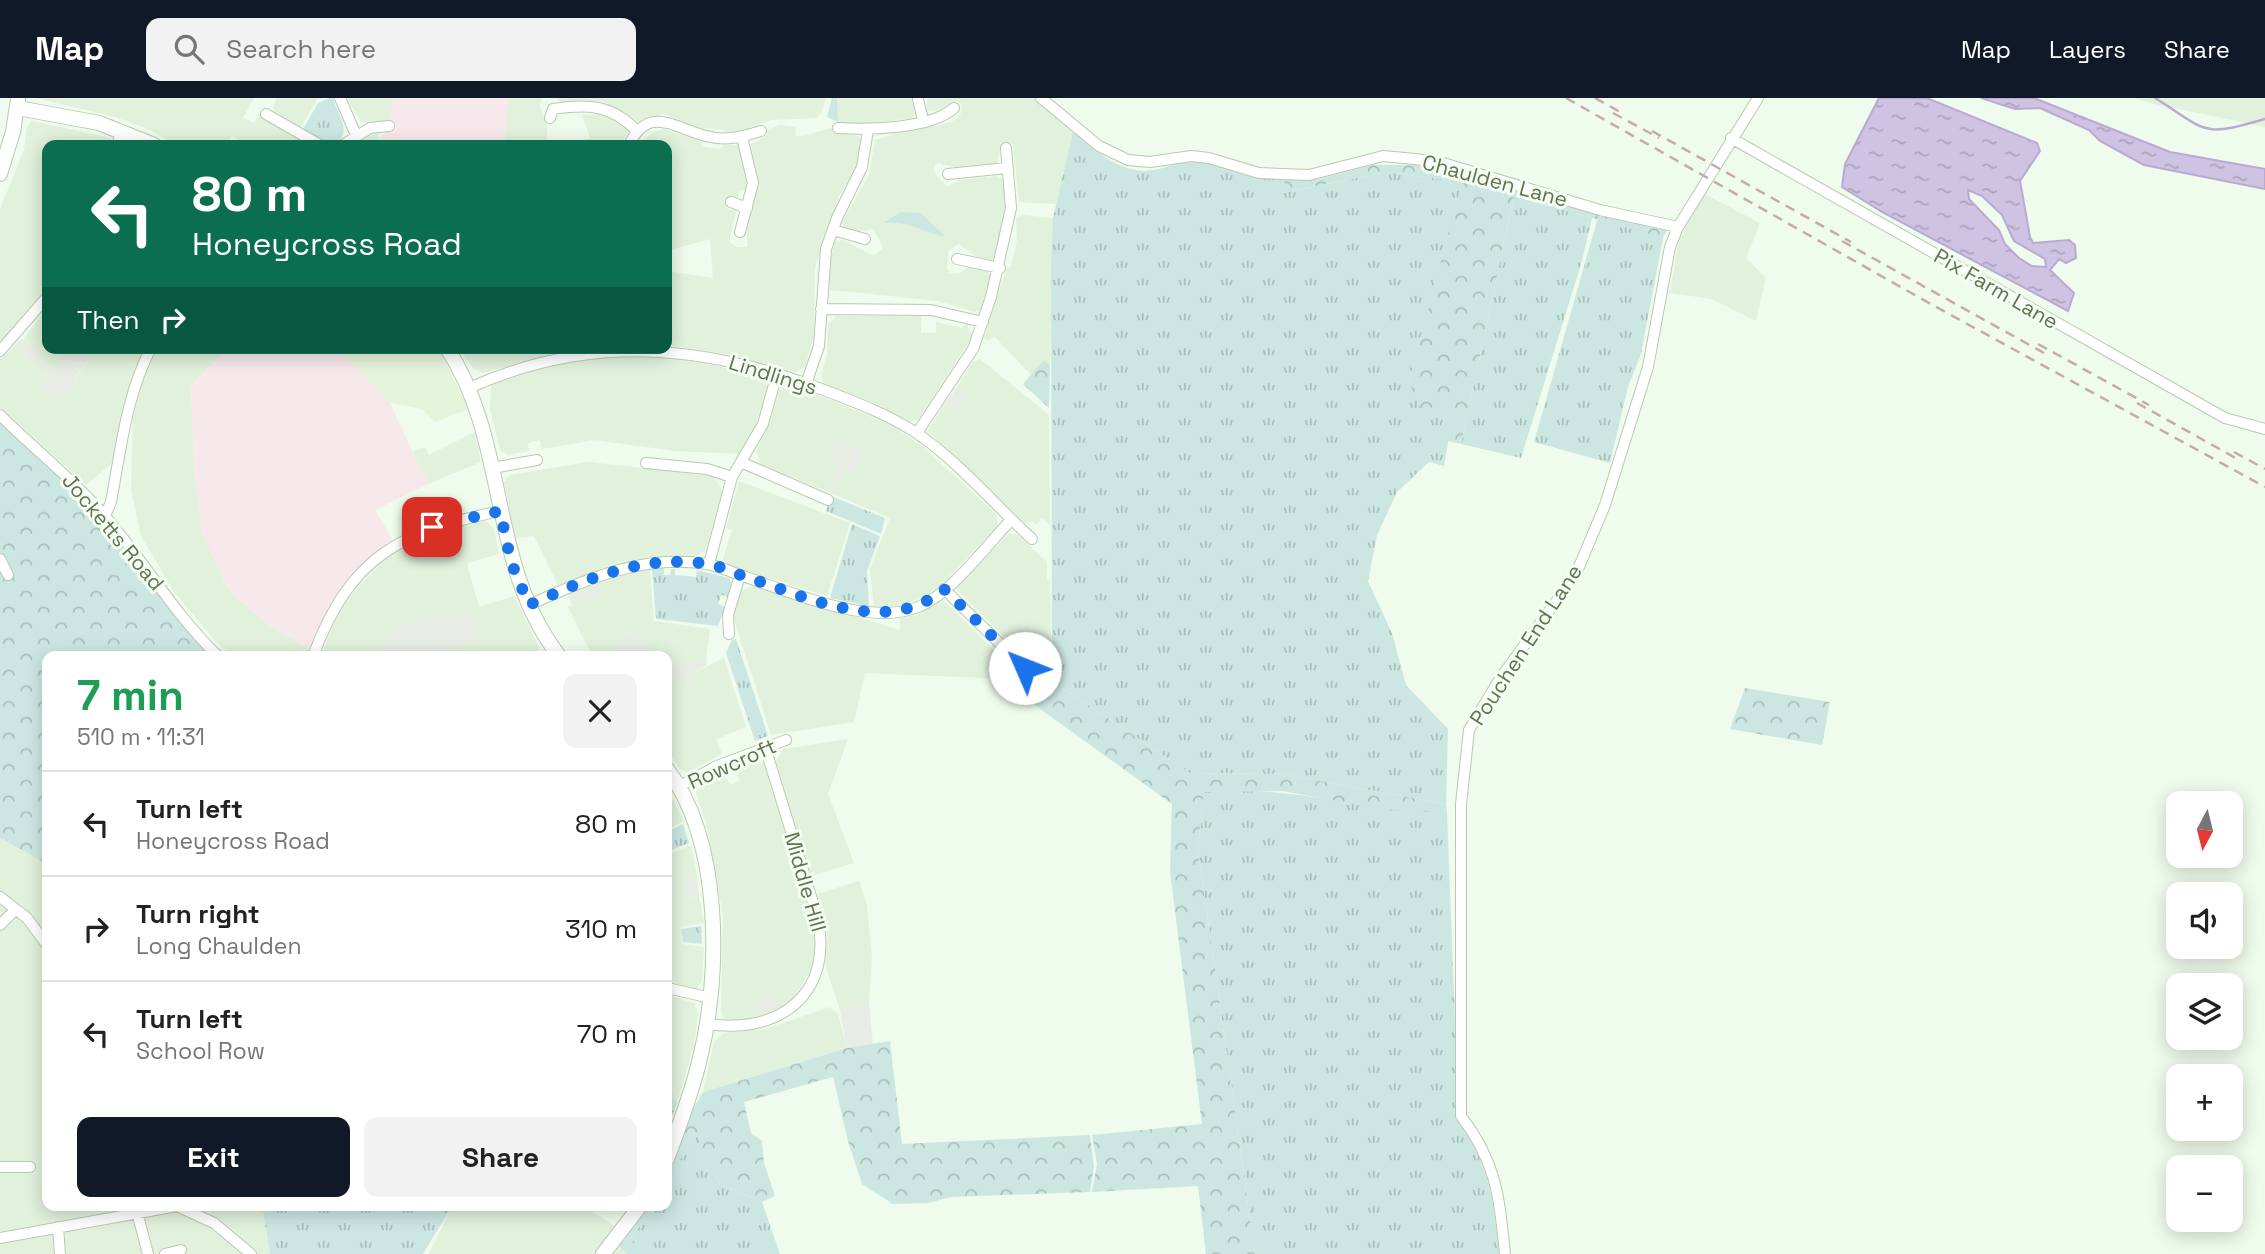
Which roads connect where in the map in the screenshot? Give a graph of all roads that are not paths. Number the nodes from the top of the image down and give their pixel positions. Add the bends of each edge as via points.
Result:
1 (340, 98) edge
2 (1041, 98) edge
3 (1758, 98) edge
4 (918, 99) edge
5 (18, 103) edge
6 (954, 108) dead end
7 (265, 114) dead end
8 (550, 118) dead end
9 (923, 120) junction
10 (389, 127) dead end
11 (838, 128) dead end
12 (868, 130) junction
13 (122, 131) junction
14 (637, 131) junction
15 (761, 131) dead end
16 (356, 135) junction
17 (742, 137) junction
18 (1731, 138) junction
19 (119, 140) edge
20 (143, 140) edge
21 (311, 140) edge
22 (350, 140) edge
23 (632, 140) edge
24 (1006, 148) dead end
25 (1007, 168) junction
26 (0, 174) edge
27 (948, 174) dead end
28 (731, 202) dead end
29 (747, 208) junction
30 (1678, 227) junction
31 (833, 230) junction
32 (740, 232) dead end
33 (865, 239) dead end
34 (957, 259) dead end
35 (1000, 268) junction
36 (42, 303) edge
37 (821, 309) junction
38 (983, 322) junction
39 (0, 351) edge
40 (672, 351) edge
41 (148, 354) edge
42 (450, 354) edge
43 (565, 354) edge
44 (777, 374) junction
45 (806, 384) junction
46 (469, 388) junction
47 (0, 415) edge
48 (2265, 429) edge
49 (916, 433) junction
50 (537, 460) dead end
51 (646, 463) dead end
52 (743, 463) junction
53 (492, 468) junction
54 (732, 477) junction
55 (828, 500) dead end
56 (500, 511) junction
57 (105, 516) junction
58 (1011, 520) junction
59 (1032, 539) dead end
60 (0, 559) edge
61 (709, 564) junction
62 (8, 575) dead end
63 (740, 575) junction
64 (944, 589) junction
65 (529, 605) junction
66 (729, 634) dead end
67 (213, 651) edge
68 (315, 651) edge
69 (552, 651) edge
70 (1025, 668) dead end
71 (786, 740) dead end
72 (765, 747) junction
73 (672, 777) edge
74 (678, 787) junction
75 (0, 898) edge
76 (15, 910) junction
77 (0, 925) edge
78 (42, 938) edge
79 (672, 989) edge
80 (711, 998) junction
81 (708, 1024) junction
82 (672, 1146) edge
83 (0, 1167) edge
84 (30, 1167) dead end
85 (114, 1211) edge
86 (127, 1211) edge
87 (144, 1211) edge
88 (198, 1211) edge
89 (635, 1211) edge
90 (137, 1212) junction
91 (58, 1227) junction
92 (0, 1238) edge
93 (181, 1250) dead end
94 (60, 1254) edge
95 (148, 1254) edge
96 (165, 1254) edge
97 (251, 1254) edge
98 (603, 1254) edge
99 (1505, 1254) edge

1 - 16 street
2 - 30 street, Chaulden Lane via 1099,146 1128,160 1200,157 1259,173 1310,175 1383,156 1415,159
3 - 18 street, Pouchen End Lane
4 - 9 street
5 - 13 street
5 - 26 street
6 - 9 street
7 - 21 street
8 - 14 street via 553,109 606,108
9 - 12 street
10 - 16 street
11 - 12 street
12 - 31 street via 862,167
13 - 19 street
13 - 20 street
14 - 17 street via 664,121 706,136
14 - 23 street
15 - 17 street
16 - 22 street
17 - 29 street via 753,183
18 - 30 street, Pouchen End Lane
18 - 48 street, Pix Farm Lane via 2225,418
24 - 25 street
25 - 27 street
25 - 35 street via 1011,208
28 - 29 street
29 - 32 street
30 - 99 street, Pouchen End Lane via 1670,247 1648,367 1605,505 1576,574 1499,680 1469,730 1461,804 1461,1116 1483,1144 1499,1197
31 - 33 street
31 - 37 street via 823,266
34 - 35 street
35 - 38 street
36 - 39 street
37 - 38 street via 931,310
37 - 45 street via 819,346
38 - 49 street via 973,349
40 - 44 street, Lindlings
41 - 57 street via 128,407
42 - 46 street
43 - 46 street, Lindlings
44 - 45 street, Lindlings
44 - 52 street via 762,424
45 - 49 street, Lindlings via 868,407
46 - 53 street
47 - 57 street, Jocketts Road via 58,465
49 - 58 street, Lindlings
50 - 53 street
51 - 54 street via 706,469
52 - 54 street
52 - 55 street
53 - 56 street
54 - 61 street
56 - 65 street via 511,562
56 - 68 street via 432,527 370,563 330,615
57 - 67 street, Jocketts Road
58 - 59 street, Lindlings
58 - 64 street
60 - 62 street
61 - 63 street
61 - 65 street via 626,566
63 - 64 street via 850,609 885,613 919,607
63 - 66 street via 728,615
64 - 70 street
65 - 69 street
71 - 72 street, Rowcroft
72 - 74 street, Rowcroft
72 - 81 street, Middle Hill via 817,916 820,958 801,998 776,1018 746,1027
73 - 74 street
74 - 80 street via 692,818 705,869 712,923
75 - 76 street
76 - 77 street
76 - 78 street
79 - 80 street
80 - 81 street
81 - 82 street
83 - 84 street
85 - 91 street
86 - 90 street
87 - 90 street
88 - 97 street
89 - 98 street
90 - 95 street
91 - 92 street
91 - 94 street
93 - 96 street

